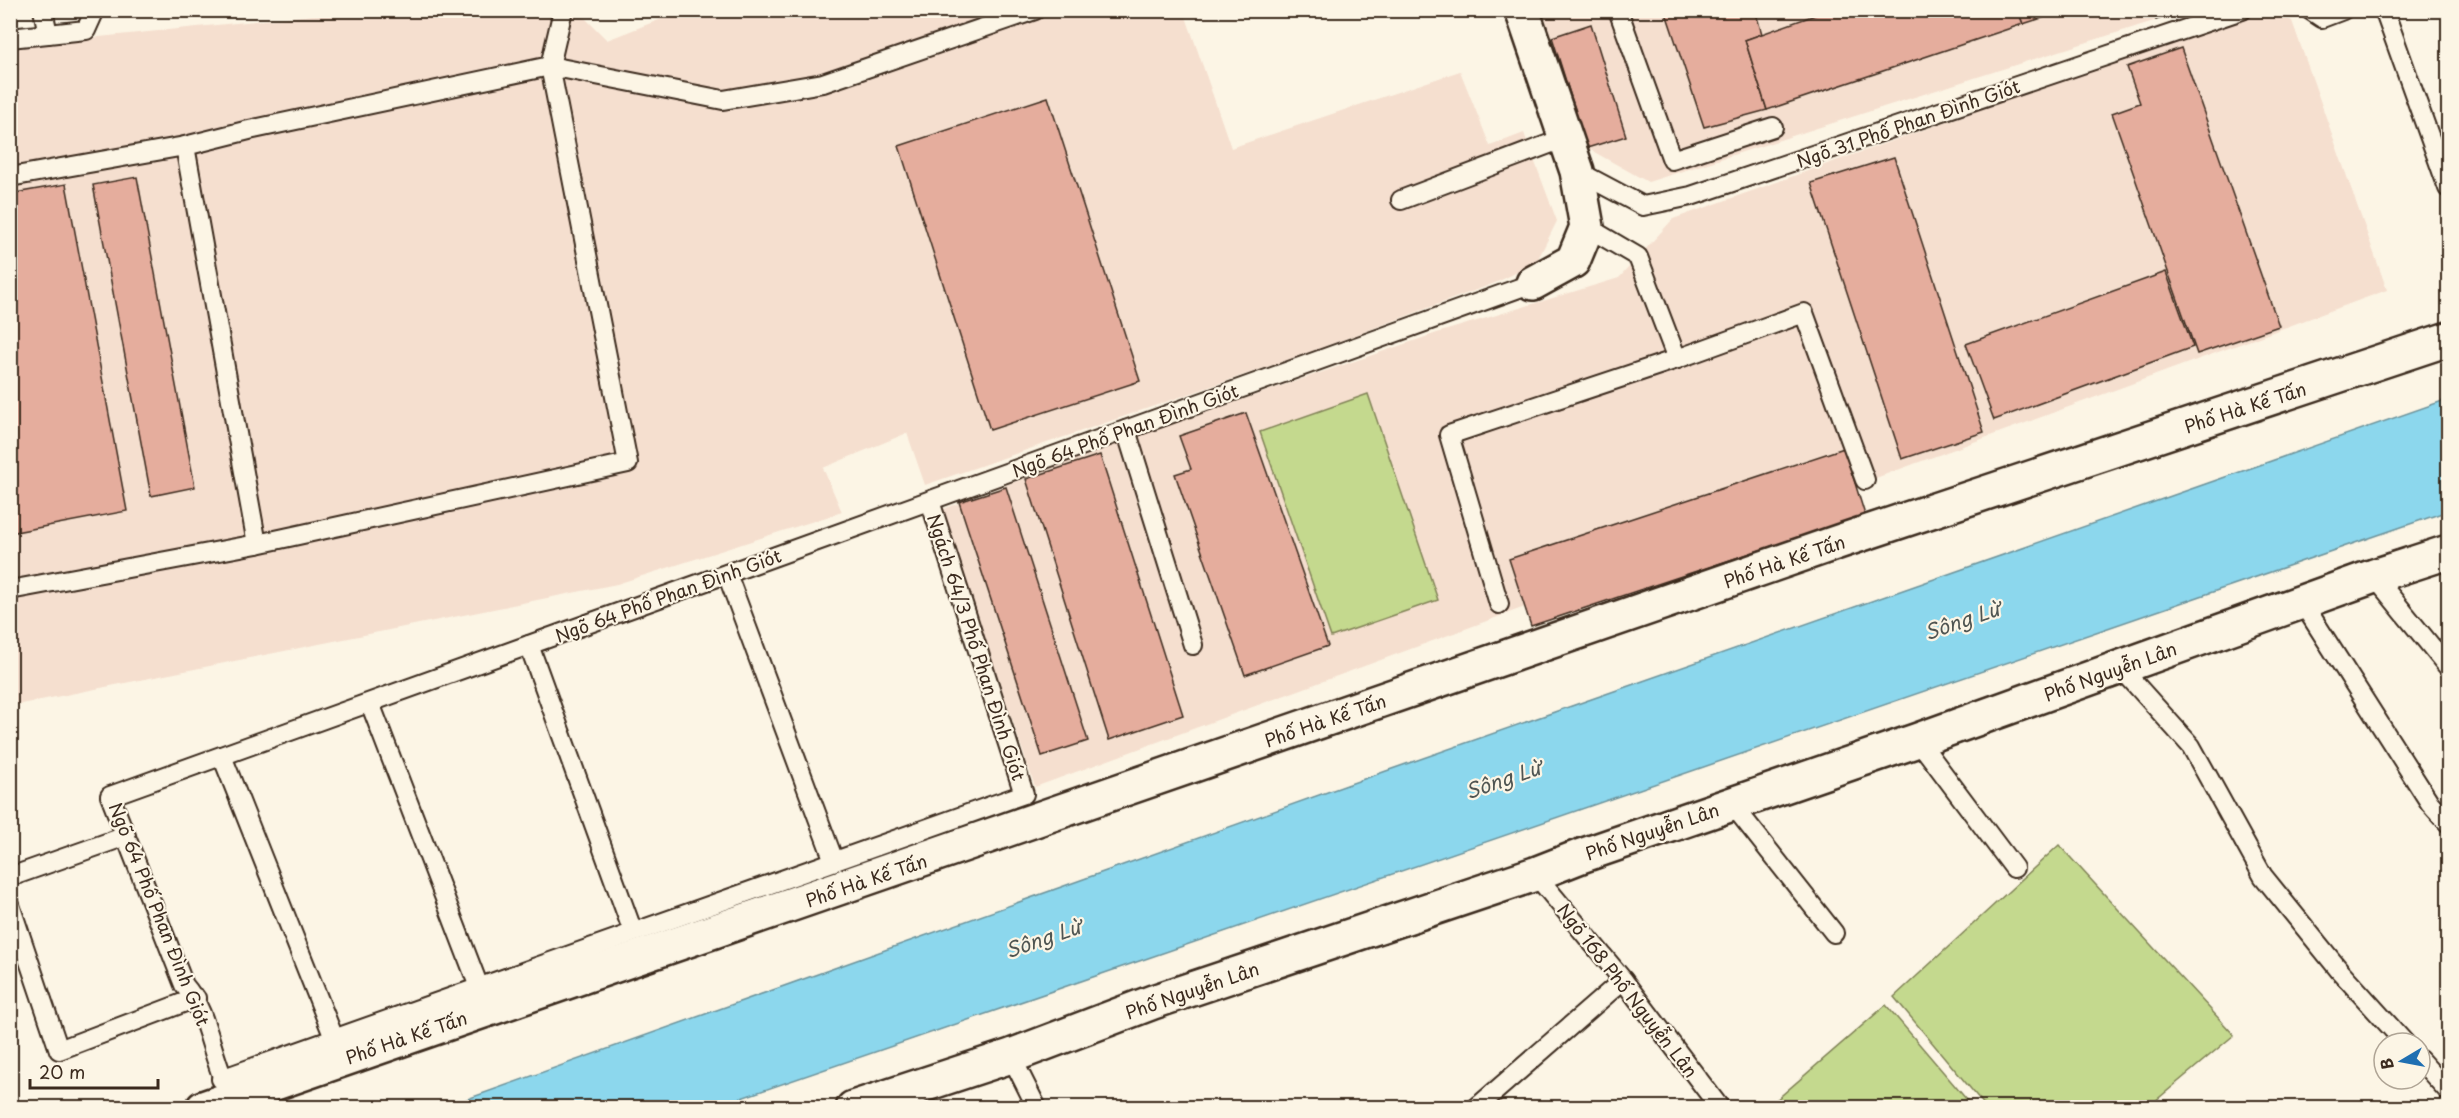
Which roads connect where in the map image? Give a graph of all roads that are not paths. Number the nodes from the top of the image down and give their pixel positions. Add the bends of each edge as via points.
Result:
1 (43, 10) edge
2 (95, 10) edge
3 (563, 10) edge
4 (1035, 10) edge
5 (1522, 10) edge
6 (1618, 10) edge
7 (2242, 10) edge
8 (2310, 10) edge
9 (2343, 10) edge
10 (2385, 10) edge
11 (48, 34) junction
12 (10, 38) edge
13 (550, 66) junction
14 (1773, 127) dead end
15 (1565, 138) junction
16 (185, 146) junction
17 (1577, 171) junction
18 (10, 177) edge
19 (2448, 188) edge
20 (1401, 200) dead end
21 (1587, 227) junction
22 (1533, 283) joint
23 (2448, 339) edge
24 (1677, 360) junction
25 (1126, 430) junction
26 (1865, 480) dead end
27 (930, 501) junction
28 (257, 544) junction
29 (2448, 552) edge
30 (727, 574) junction
31 (2374, 576) junction
32 (10, 590) edge
33 (2302, 602) junction
34 (1499, 604) dead end
35 (530, 645) junction
36 (1193, 645) dead end
37 (2120, 667) junction
38 (2448, 667) edge
39 (370, 703) junction
40 (1918, 740) junction
41 (222, 756) junction
42 (1024, 794) joint
43 (1732, 804) junction
44 (2448, 824) edge
45 (126, 836) junction
46 (834, 861) junction
47 (2014, 868) dead end
48 (1535, 874) junction
49 (10, 877) edge
50 (10, 904) edge
51 (633, 932) junction
52 (1834, 933) dead end
53 (1623, 980) junction
54 (479, 987) junction
55 (196, 998) junction
56 (2394, 1031) edge
57 (334, 1038) junction
58 (1011, 1056) junction
59 (2432, 1073) edge
60 (2448, 1091) edge
61 (223, 1098) edge
62 (854, 1107) edge
63 (1037, 1107) edge
64 (1476, 1107) edge
65 (1720, 1107) edge

1 - 11 lane
2 - 11 lane via 86,30
3 - 13 lane
4 - 13 lane via 823,83 723,100
5 - 15 street
6 - 14 lane via 1672,160
7 - 17 lane, Ngõ 31 Phố Phan Đình Giót via 1691,196 1643,206
8 - 9 lane via 2322,18
10 - 19 lane
11 - 12 lane
13 - 16 lane
13 - 28 lane via 628,464
15 - 17 street
15 - 20 lane
16 - 18 lane
16 - 28 lane
17 - 21 street
21 - 22 street via 1573,261
21 - 24 lane via 1638,257
22 - 25 lane, Ngõ 64 Phố Phan Đình Giót
23 - 61 street, Phố Hà Kế Tấn via 1830,545
24 - 26 lane via 1804,313
24 - 34 lane via 1449,435
25 - 27 lane, Ngõ 64 Phố Phan Đình Giót
25 - 36 lane
27 - 30 lane, Ngõ 64 Phố Phan Đình Giót
27 - 42 lane, Ngách 64/3 Phố Phan Đình Giót
28 - 32 lane
29 - 31 street, Phố Nguyễn Lân
30 - 35 lane, Ngõ 64 Phố Phan Đình Giót
30 - 46 lane
31 - 33 street, Phố Nguyễn Lân
31 - 38 lane
33 - 37 street, Phố Nguyễn Lân
33 - 44 lane via 2430,803
35 - 39 lane, Ngõ 64 Phố Phan Đình Giót
35 - 51 lane
37 - 40 street, Phố Nguyễn Lân
37 - 56 lane via 2191,746 2263,876
39 - 41 lane, Ngõ 64 Phố Phan Đình Giót
39 - 54 lane
40 - 43 street, Phố Nguyễn Lân
40 - 47 lane
41 - 45 lane, Ngõ 64 Phố Phan Đình Giót via 110,796
41 - 57 lane
42 - 46 lane, Phố Hà Kế Tấn
43 - 48 street, Phố Nguyễn Lân
43 - 52 lane
45 - 49 lane
45 - 55 lane, Ngõ 64 Phố Phan Đình Giót via 184,985
46 - 51 lane, Phố Hà Kế Tấn
48 - 53 lane, Ngõ 168 Phố Nguyễn Lân
48 - 58 street, Phố Nguyễn Lân via 1153,1002
50 - 55 lane via 59,1050
51 - 54 lane, Phố Hà Kế Tấn
53 - 64 lane
53 - 65 lane, Ngõ 168 Phố Nguyễn Lân
54 - 57 lane, Phố Hà Kế Tấn
55 - 61 lane, Ngõ 64 Phố Phan Đình Giót
57 - 61 lane, Phố Hà Kế Tấn
58 - 62 street, Phố Nguyễn Lân
58 - 63 lane
59 - 60 lane

